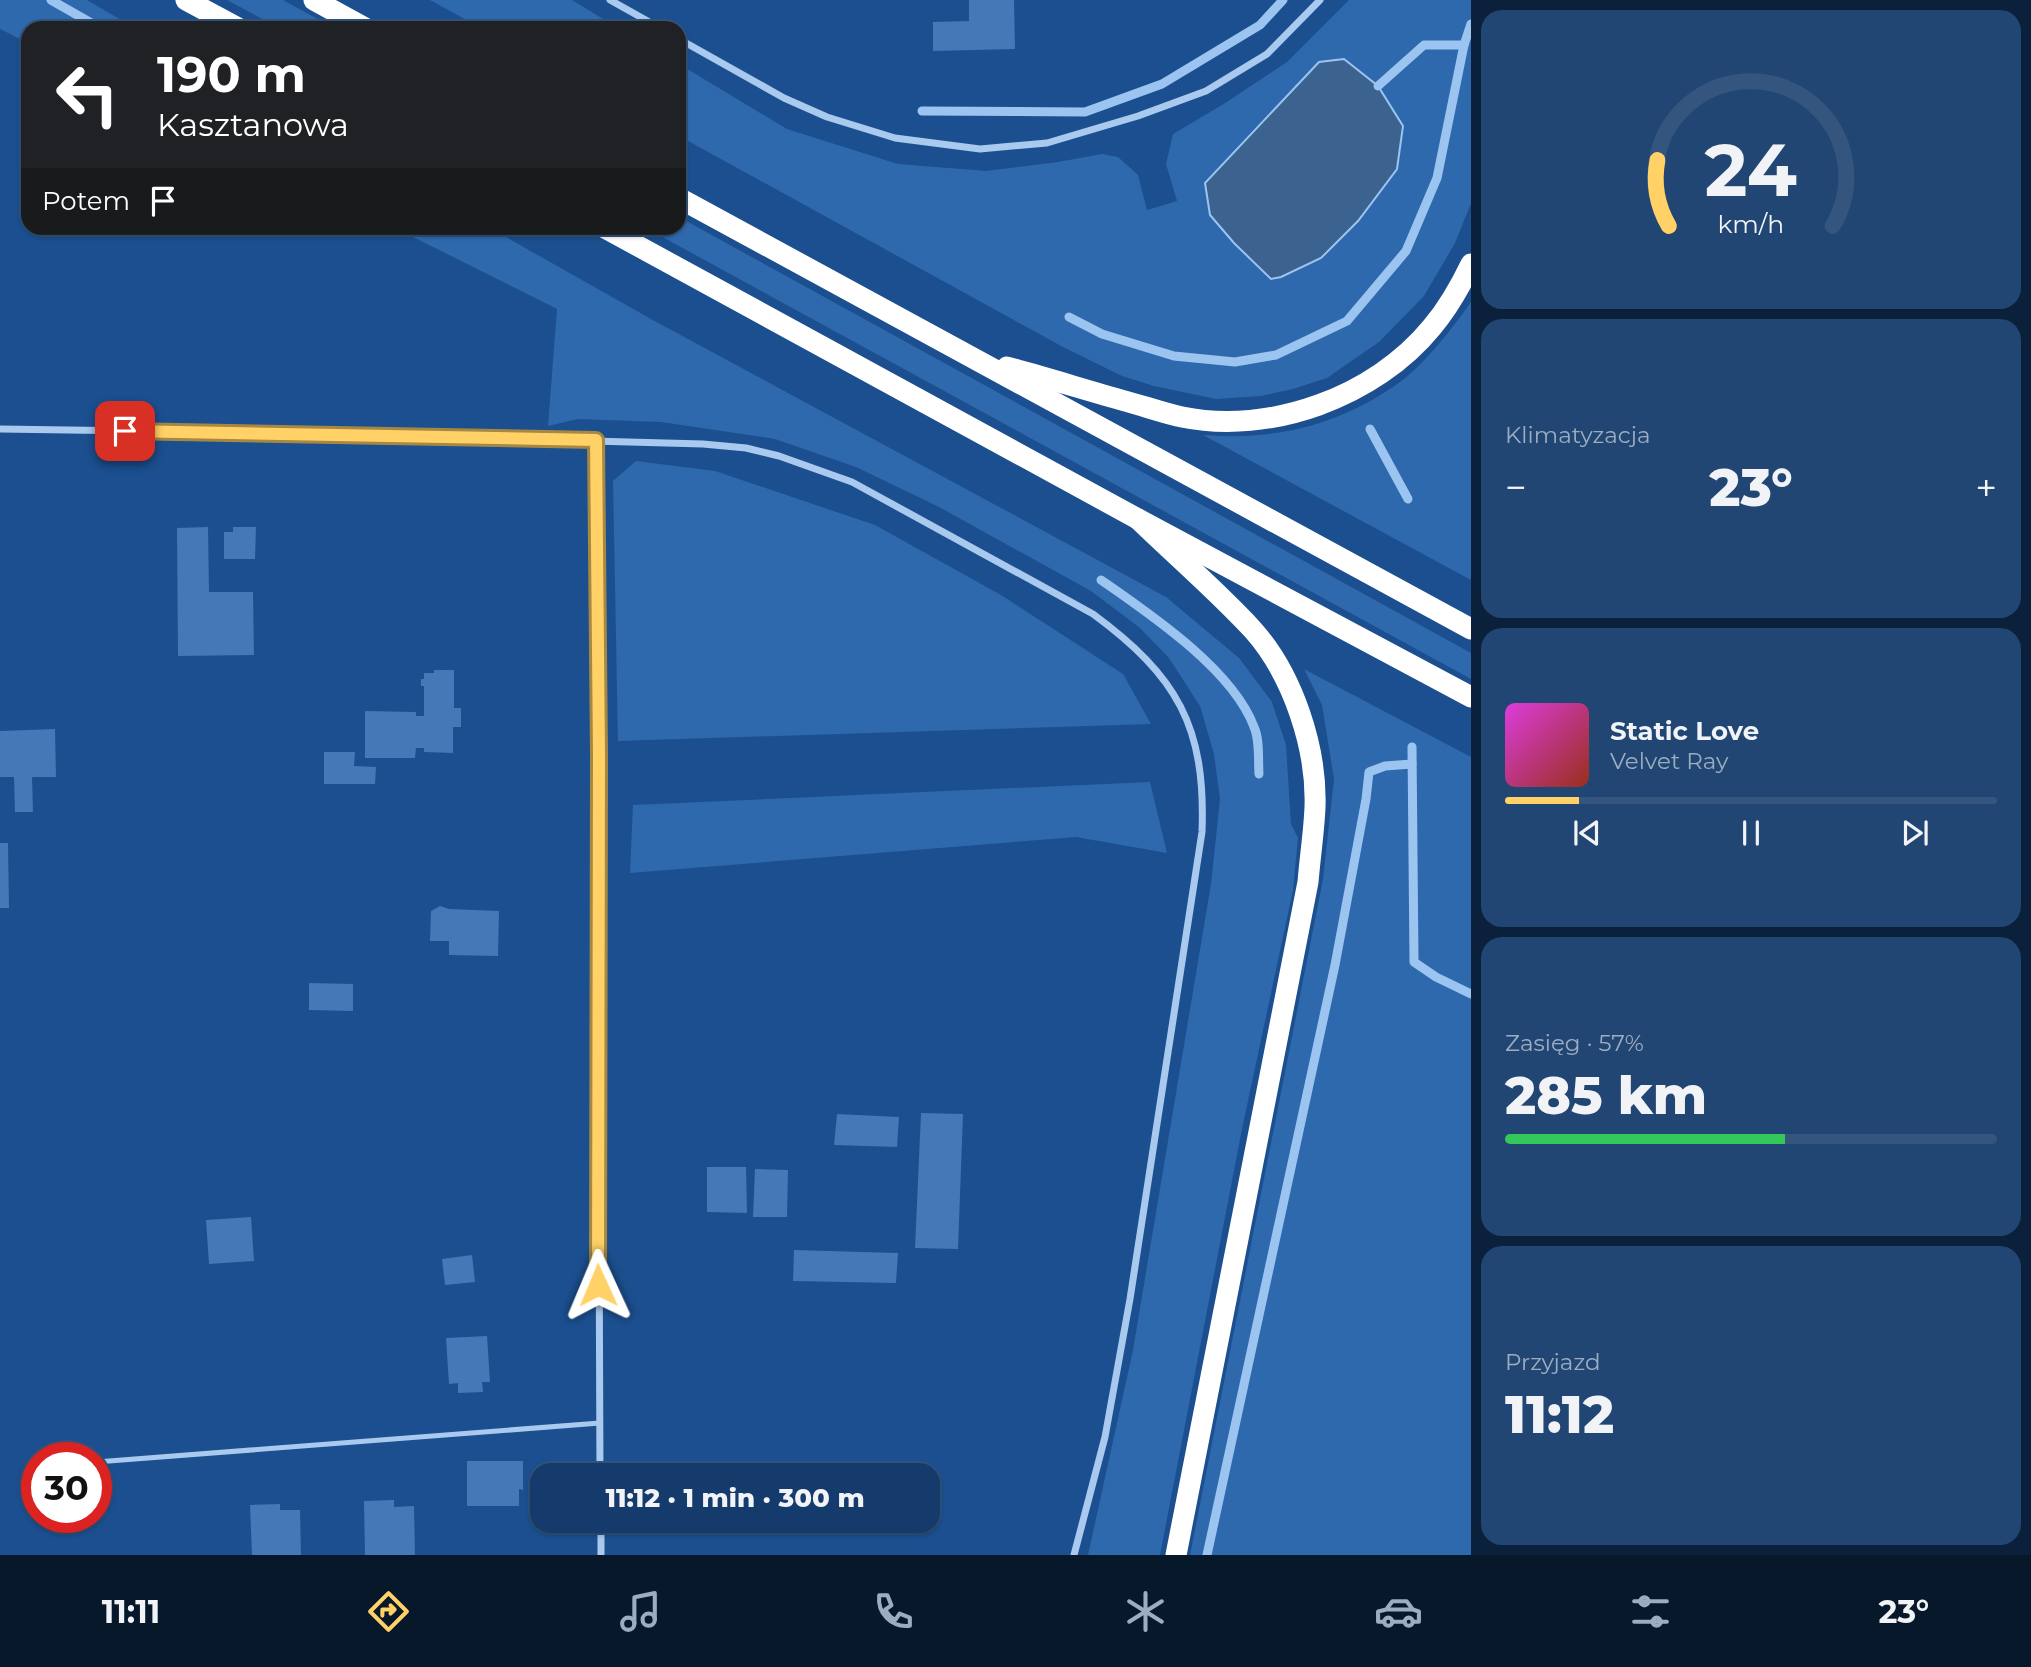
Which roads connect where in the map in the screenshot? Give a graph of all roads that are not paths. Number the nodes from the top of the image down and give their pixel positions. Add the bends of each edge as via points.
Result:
1 (186, 0) edge
2 (314, 0) edge
3 (610, 0) edge
4 (1320, 0) edge
5 (225, 21) edge
6 (352, 21) edge
7 (648, 21) edge
8 (686, 43) edge
9 (686, 202) edge
10 (618, 235) edge
11 (1471, 264) edge
12 (969, 356) junction
13 (0, 429) edge
14 (596, 440) junction
15 (1138, 519) junction
16 (1471, 629) edge
17 (1471, 697) edge
18 (600, 1423) junction
19 (112, 1461) edge
20 (600, 1463) edge
21 (601, 1533) edge
22 (601, 1555) edge
23 (1074, 1555) edge
24 (1176, 1555) edge

1 - 5 highway
2 - 6 highway
3 - 7 street
4 - 8 street via 1267,54 1206,91 1047,143 980,149 895,138 827,117
9 - 12 highway
10 - 15 highway
11 - 12 highway via 1431,329 1397,361 1357,388 1271,417 1227,421 1183,417
12 - 16 highway
13 - 14 street
14 - 18 street
14 - 23 street via 746,448 852,482 1093,614 1149,663 1171,688 1187,718 1197,748 1203,802 1197,872 1130,1299 1105,1437
15 - 17 highway
15 - 24 highway via 1255,632 1284,677 1301,714 1315,806 1308,882
18 - 19 lane
18 - 20 street
21 - 22 street

